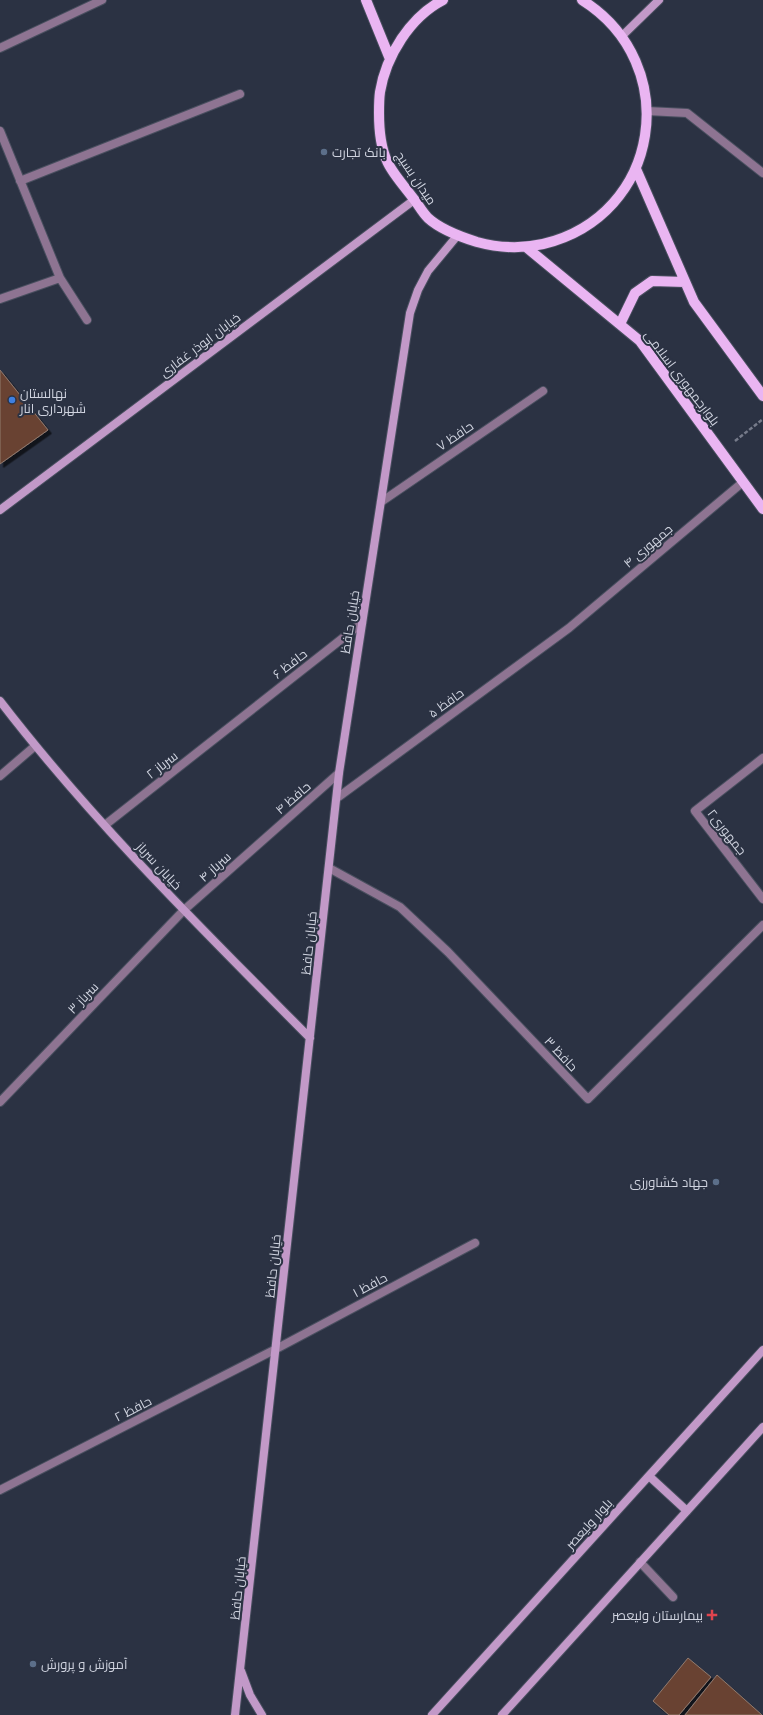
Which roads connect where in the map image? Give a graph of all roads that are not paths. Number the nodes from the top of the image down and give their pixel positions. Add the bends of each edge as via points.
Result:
1 (102, 0) edge
2 (366, 0) edge
3 (443, 0) edge
4 (582, 0) edge
5 (659, 0) edge
6 (622, 36) junction
7 (0, 48) edge
8 (390, 59) junction
9 (240, 94) dead end
10 (647, 111) junction
11 (0, 132) edge
12 (636, 169) junction
13 (763, 173) edge
14 (20, 181) junction
15 (414, 200) junction
16 (457, 236) junction
17 (526, 247) junction
18 (60, 278) junction
19 (686, 282) junction
20 (0, 299) edge
21 (88, 320) dead end
22 (620, 324) junction
23 (543, 391) dead end
24 (763, 396) edge
25 (743, 482) junction
26 (381, 502) junction
27 (0, 510) edge
28 (763, 510) edge
29 (362, 623) junction
30 (569, 628) joint
31 (0, 701) edge
32 (233, 724) joint
33 (34, 746) junction
34 (763, 758) edge
35 (339, 773) junction
36 (0, 776) edge
37 (337, 798) junction
38 (105, 825) junction
39 (262, 842) joint
40 (329, 868) junction
41 (763, 899) edge
42 (184, 910) junction
43 (763, 925) edge
44 (310, 1038) junction
45 (0, 1102) edge
46 (475, 1243) dead end
47 (276, 1349) junction
48 (763, 1350) edge
49 (763, 1427) edge
50 (649, 1476) junction
51 (0, 1490) edge
52 (687, 1511) junction
53 (640, 1562) junction
54 (672, 1597) dead end
55 (241, 1670) junction
56 (235, 1715) edge
57 (262, 1715) edge
58 (432, 1715) edge
59 (502, 1715) edge

1 - 7 street
2 - 8 main road
3 - 8 main road, میدان بسیج via 434,5 409,29
4 - 6 main road, میدان بسیج via 598,10
5 - 6 street
6 - 10 main road, میدان بسیج via 639,67
8 - 15 main road, میدان بسیج via 380,92 379,127 386,161
9 - 14 street
10 - 12 main road, میدان بسیج via 646,136
10 - 13 street via 687,113
11 - 14 street
12 - 17 main road, میدان بسیج via 617,199 592,223 560,240
12 - 19 main road
14 - 18 street
15 - 16 main road, میدان بسیج via 427,218
15 - 27 street, خیابان ابوذر غفاری
16 - 17 main road, میدان بسیج via 491,246
16 - 26 street, خیابان حافظ via 428,271 410,312
17 - 22 main road, بلوارجمهوری اسلامی
18 - 20 street
18 - 21 street
19 - 22 main road via 652,281 635,293
19 - 24 main road via 694,302
22 - 25 main road, بلوارجمهوری اسلامی via 640,341
23 - 26 street, حافظ ۷
25 - 28 main road, بلوارجمهوری اسلامی
25 - 30 street, جمهوری ۴
26 - 29 street, خیابان حافظ
29 - 32 street, حافظ ۶
29 - 35 street, خیابان حافظ
30 - 37 street, حافظ ۵
31 - 33 street, خیابان سرباز
32 - 38 street, سرباز ۲
33 - 36 street
33 - 38 street, خیابان سرباز
34 - 41 street, جمهوری۲ via 695,811
35 - 37 street, خیابان حافظ
35 - 39 street, حافظ ۴
37 - 40 street, خیابان حافظ
38 - 42 street, خیابان سرباز
39 - 42 street, سرباز ۴
40 - 43 street, حافظ ۳ via 400,907 448,952 588,1099
40 - 44 street, خیابان حافظ
42 - 44 street, خیابان سرباز
42 - 45 street, سرباز ۳
44 - 47 street, خیابان حافظ
46 - 47 street, حافظ ۱
47 - 51 street, حافظ ۲
47 - 55 street, خیابان حافظ
48 - 50 street, بلوار ولیعصر
49 - 52 street
50 - 52 street
50 - 58 street, بلوار ولیعصر
52 - 53 street
53 - 54 street
53 - 59 street
55 - 56 street, خیابان حافظ
55 - 57 street via 250,1695

